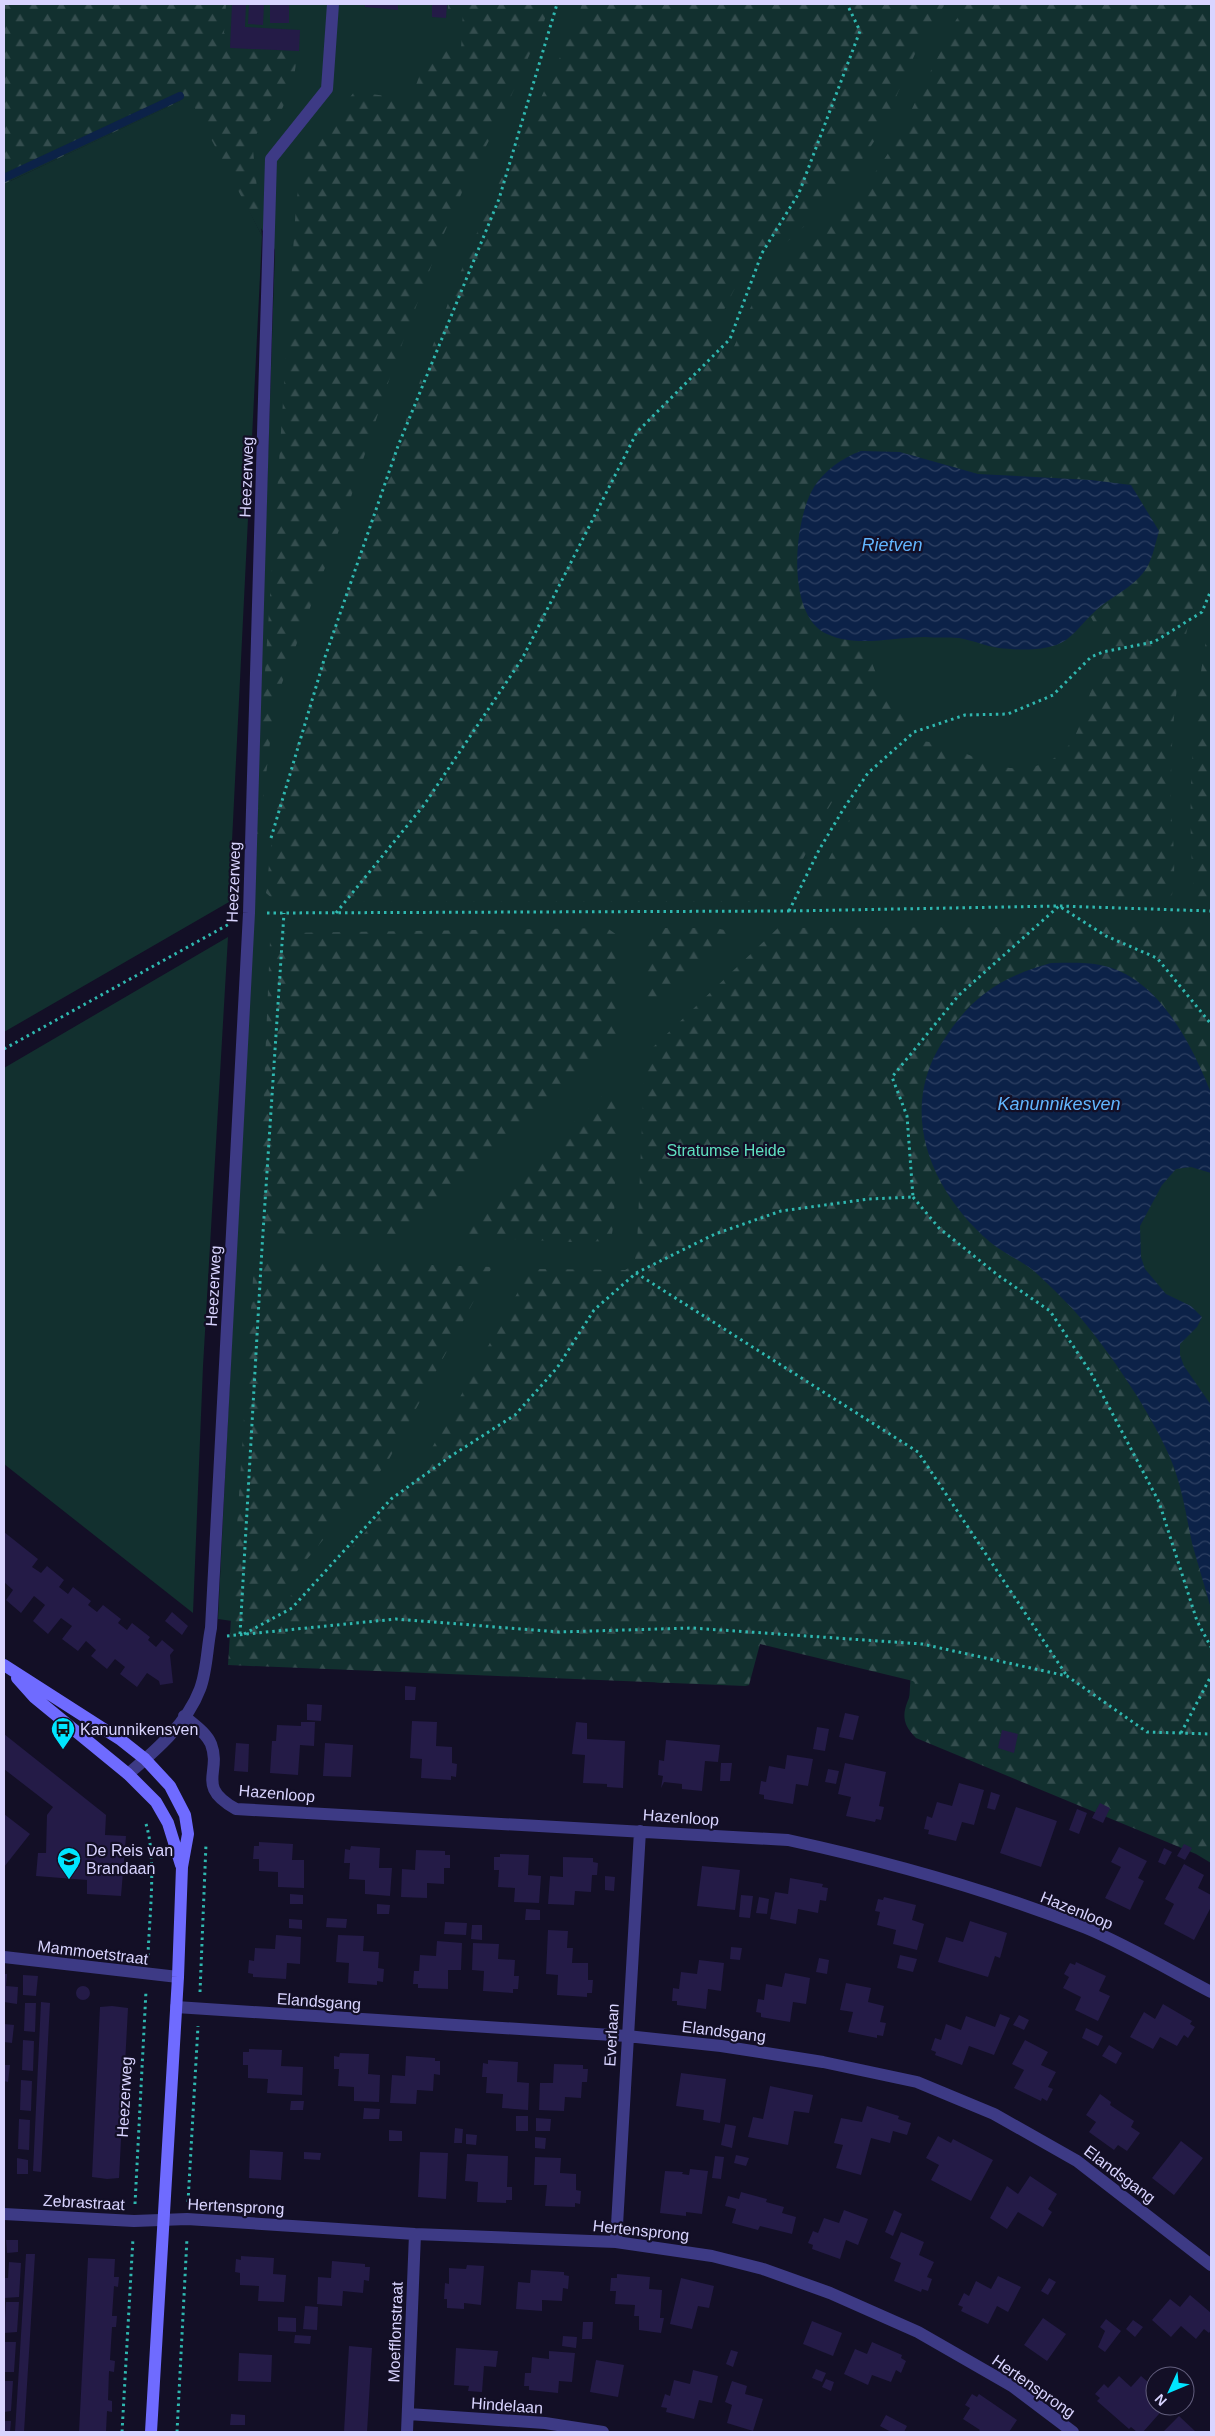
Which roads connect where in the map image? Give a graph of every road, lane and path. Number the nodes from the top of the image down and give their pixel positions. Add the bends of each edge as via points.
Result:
1 (333, 4) edge
2 (557, 4) edge
3 (848, 4) edge
4 (1211, 590) edge
5 (268, 847) dead end
6 (1059, 906) junction
7 (789, 911) junction
8 (1211, 911) edge
9 (249, 913) junction
10 (284, 913) junction
11 (335, 914) junction
12 (1211, 1024) edge
13 (4, 1049) edge
14 (913, 1197) junction
15 (636, 1273) junction
16 (240, 1634) dead end
17 (1211, 1647) edge
18 (5, 1666) edge
19 (1067, 1676) junction
20 (1211, 1676) edge
21 (184, 1716) junction
22 (1181, 1733) junction
23 (1211, 1734) edge
24 (145, 1759) junction
25 (128, 1774) junction
26 (142, 1817) dead end
27 (640, 1830) junction
28 (182, 1867) junction
29 (4, 1957) edge
30 (147, 1975) junction
31 (178, 1977) junction
32 (1211, 1992) edge
33 (176, 2007) junction
34 (627, 2036) junction
35 (4, 2214) edge
36 (162, 2220) junction
37 (134, 2221) junction
38 (415, 2234) junction
39 (616, 2242) junction
40 (1211, 2265) edge
41 (408, 2414) junction
42 (122, 2432) edge
43 (151, 2432) edge
44 (407, 2432) edge
45 (604, 2432) edge
46 (1073, 2432) edge

1 - 9 street, Heezerweg via 327,89 271,159
2 - 5 path via 499,198 398,446 324,660
3 - 11 path via 860,31 799,193 762,253 730,339 637,432 522,659 424,805
4 - 7 path via 1202,612 1154,642 1091,657 1053,695 1008,714 965,715 914,732 864,780 819,850
6 - 7 path
6 - 8 path
6 - 12 path via 1106,936 1157,958
6 - 14 path via 959,995 892,1077 907,1116
7 - 11 path
9 - 10 path
9 - 13 path
9 - 21 street, Heezerweg via 211,1628 200,1688
10 - 11 path
10 - 16 path
14 - 15 path via 869,1199 781,1211 715,1234
14 - 17 path via 939,1228 999,1276 1050,1311 1091,1373 1159,1502 1197,1621
15 - 19 path via 918,1452
15 - 19 path via 594,1310 557,1368 515,1415 391,1499 292,1608 244,1634 396,1619 559,1632 692,1628 922,1644
18 - 24 street
18 - 25 street via 34,1697
19 - 22 path via 1147,1732
20 - 22 path
21 - 24 street, Heezerweg via 164,1742
21 - 27 street, Hazenloop via 210,1742 214,1789 219,1800 236,1809
22 - 23 path
24 - 25 street, Heezerweg
24 - 28 street via 170,1786 185,1816 188,1834
25 - 28 street via 156,1802 168,1823
26 - 30 path, Heezerweg via 150,1840
27 - 32 street, Hazenloop via 788,1840 957,1882 1088,1929
27 - 34 street, Everlaan
28 - 31 street
29 - 30 street, Mammoetstraat
30 - 31 street, Mammoetstraat
30 - 37 path, Heezerweg
31 - 33 street
33 - 34 street, Elandsgang
33 - 36 street
34 - 39 street, Everlaan
34 - 40 street, Elandsgang via 814,2060 917,2082 994,2114 1077,2161
35 - 37 street, Zebrastraat
36 - 37 street, Zebrastraat
36 - 38 street, Hertensprong
36 - 43 street
37 - 42 path, Heezerweg
38 - 39 street, Hertensprong
38 - 41 street, Moefflonstraat
39 - 46 street, Hertensprong via 712,2256 763,2269 830,2293 918,2332 1012,2386
41 - 44 street, Moefflonstraat
41 - 45 street, Hindelaan via 545,2423

